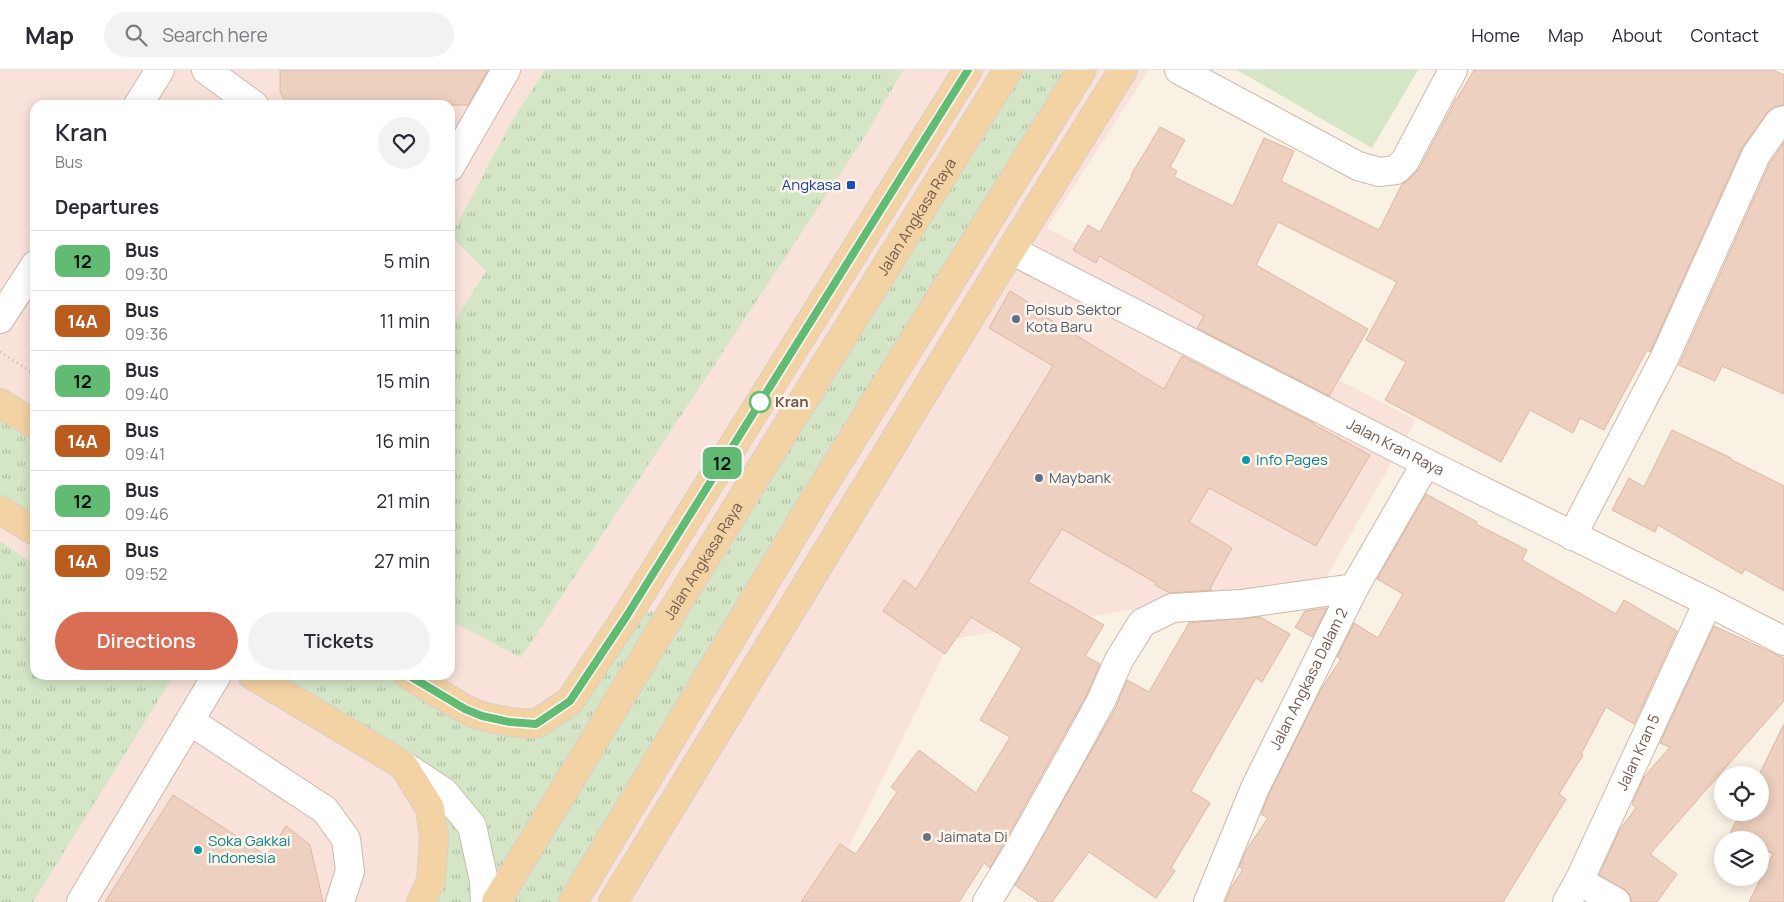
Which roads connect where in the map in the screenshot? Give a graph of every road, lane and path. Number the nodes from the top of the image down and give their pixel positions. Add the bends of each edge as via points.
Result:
1 (160, 70) edge
2 (506, 70) edge
3 (968, 70) edge
4 (1008, 70) edge
5 (1082, 70) edge
6 (1123, 70) edge
7 (1179, 70) edge
8 (1453, 70) edge
9 (219, 74) edge
10 (141, 100) edge
11 (248, 100) edge
12 (1784, 120) edge
13 (455, 158) edge
14 (1011, 250) junction
15 (30, 273) edge
16 (0, 319) edge
17 (0, 352) edge
18 (30, 371) edge
19 (0, 403) edge
20 (30, 422) edge
21 (734, 444) junction
22 (1426, 463) junction
23 (868, 484) junction
24 (815, 499) junction
25 (737, 508) junction
26 (0, 510) edge
27 (30, 528) edge
28 (1572, 536) junction
29 (1354, 588) junction
30 (1708, 602) junction
31 (675, 607) junction
32 (626, 617) junction
33 (1784, 641) edge
34 (214, 680) edge
35 (260, 680) edge
36 (416, 680) edge
37 (190, 721) junction
38 (403, 765) junction
39 (1573, 892) edge
40 (81, 902) edge
41 (340, 902) edge
42 (421, 902) edge
43 (485, 902) edge
44 (496, 902) edge
45 (573, 902) edge
46 (612, 902) edge
47 (987, 902) edge
48 (1208, 902) edge
49 (1616, 902) edge

1 - 10 street
2 - 13 street
3 - 21 main road
4 - 25 main road, Jalan Angkasa Raya
5 - 24 main road
6 - 14 main road
7 - 8 street via 1358,166 1379,172 1396,170 1405,161
9 - 11 street
12 - 28 street via 1779,122 1756,155 1664,359
14 - 22 street, Jalan Kran Raya
14 - 23 main road
15 - 16 street
17 - 18 path
19 - 20 main road
21 - 25 main road
21 - 32 main road
22 - 28 street, Jalan Kran Raya
22 - 29 street, Jalan Angkasa Dalam 2
23 - 24 main road
23 - 46 main road
24 - 45 main road
25 - 31 main road, Jalan Angkasa Raya
26 - 27 main road
28 - 30 street, Jalan Kran Raya
29 - 47 street via 1241,604 1172,608 1142,623
29 - 48 street, Jalan Angkasa Dalam 2 via 1255,788
30 - 33 street, Jalan Kran Raya
30 - 39 street, Jalan Kran 5
31 - 32 main road
31 - 44 main road, Jalan Angkasa Raya
32 - 36 main road via 570,701 536,724 482,716
34 - 37 street
35 - 38 main road
37 - 40 street
37 - 41 street via 325,810 346,839 350,871
38 - 42 main road via 430,808 434,838 432,881
38 - 43 street via 444,792 472,826 484,881
39 - 49 street

